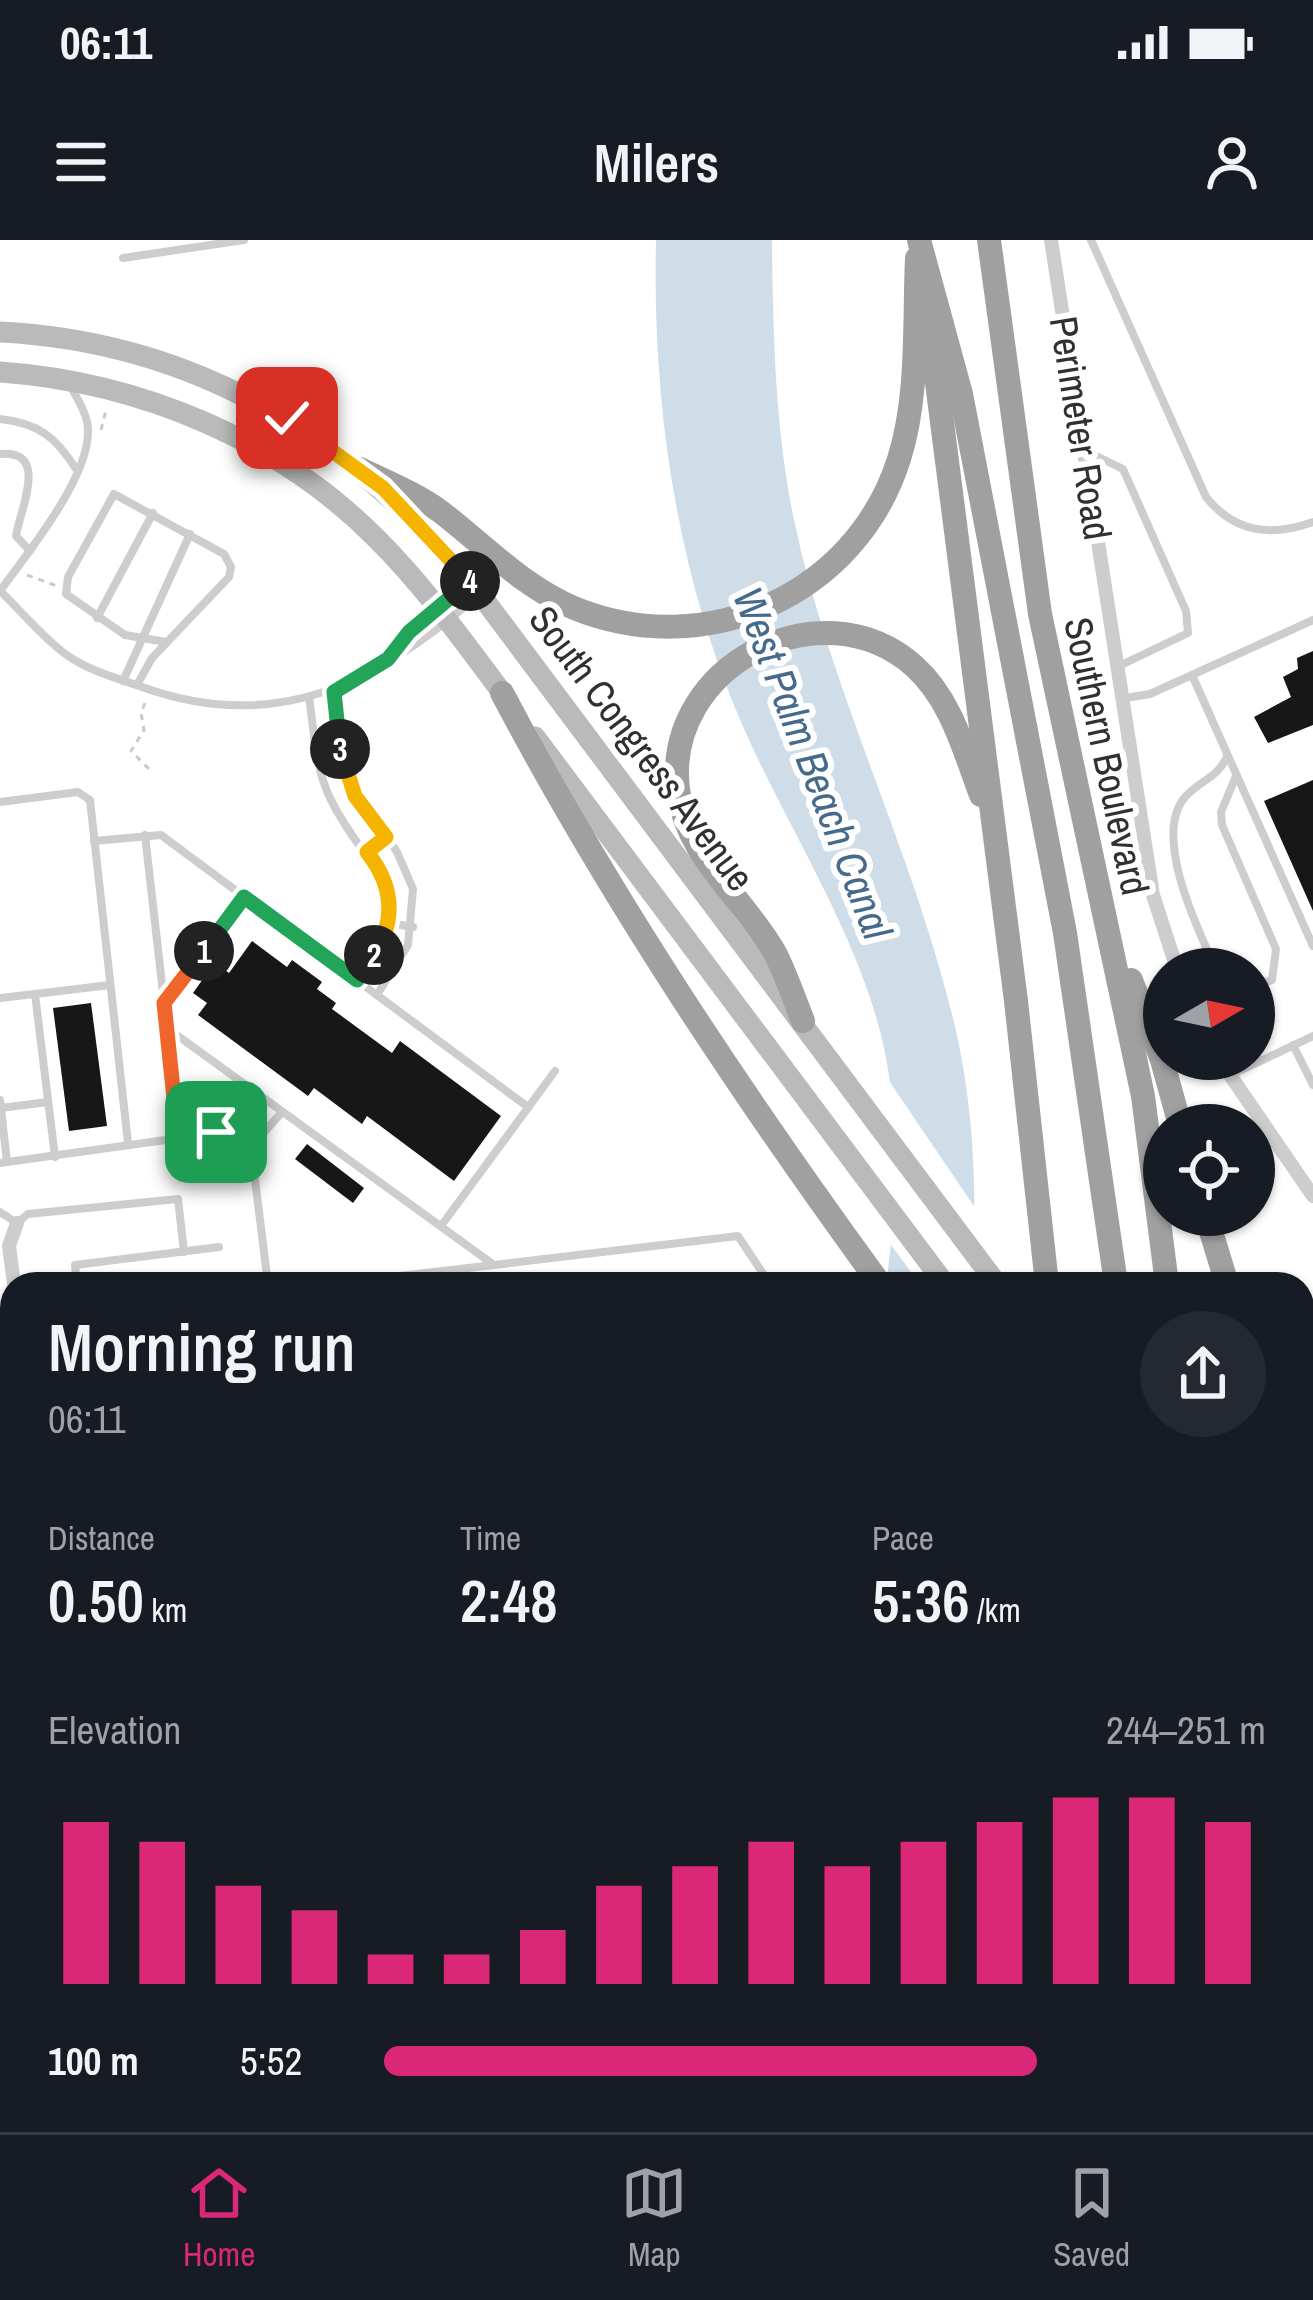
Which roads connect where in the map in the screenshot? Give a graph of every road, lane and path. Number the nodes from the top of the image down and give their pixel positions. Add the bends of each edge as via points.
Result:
1 (244, 240) edge
2 (918, 240) edge
3 (989, 240) edge
4 (1051, 240) edge
5 (1091, 240) edge
6 (123, 258) dead end
7 (0, 332) edge
8 (0, 372) edge
9 (67, 381) junction
10 (0, 419) edge
11 (1084, 450) junction
12 (0, 454) edge
13 (360, 469) junction
14 (76, 470) junction
15 (154, 513) junction
16 (1313, 522) edge
17 (190, 534) junction
18 (30, 551) junction
19 (26, 574) dead end
20 (65, 585) junction
21 (476, 588) junction
22 (0, 591) edge
23 (444, 615) junction
24 (97, 618) junction
25 (1313, 620) edge
26 (139, 637) junction
27 (166, 642) junction
28 (388, 659) junction
29 (1119, 666) junction
30 (1192, 675) junction
31 (123, 680) junction
32 (137, 686) junction
33 (151, 690) junction
34 (334, 692) junction
35 (502, 693) junction
36 (309, 697) junction
37 (1125, 698) junction
38 (1228, 756) junction
39 (152, 771) dead end
40 (1237, 775) junction
41 (0, 802) edge
42 (145, 835) junction
43 (996, 836) junction
44 (386, 837) junction
45 (94, 841) junction
46 (367, 852) junction
47 (1098, 896) junction
48 (244, 897) junction
49 (389, 923) junction
50 (413, 927) junction
51 (1313, 946) edge
52 (1170, 948) edge
53 (1206, 948) edge
54 (1275, 957) edge
55 (357, 980) junction
56 (110, 985) junction
57 (35, 994) junction
58 (377, 994) junction
59 (0, 998) edge
60 (164, 1003) junction
61 (803, 1021) junction
62 (167, 1028) junction
63 (1313, 1036) edge
64 (1293, 1045) junction
65 (1275, 1054) edge
66 (554, 1072) dead end
67 (1234, 1080) edge
68 (1313, 1084) edge
69 (48, 1102) junction
70 (0, 1104) edge
71 (1174, 1104) edge
72 (528, 1107) junction
73 (282, 1112) junction
74 (178, 1137) junction
75 (128, 1143) junction
76 (251, 1147) junction
77 (55, 1157) junction
78 (4, 1162) edge
79 (1313, 1196) edge
80 (0, 1212) edge
81 (17, 1223) junction
82 (441, 1226) junction
83 (1212, 1236) edge
84 (219, 1247) dead end
85 (184, 1252) junction
86 (494, 1265) junction
87 (12, 1272) edge
88 (76, 1272) edge
89 (267, 1272) edge
90 (434, 1272) edge
91 (762, 1272) edge
92 (871, 1272) edge
93 (935, 1272) edge
94 (988, 1272) edge
95 (1046, 1272) edge
96 (1114, 1272) edge
97 (1165, 1272) edge
98 (1223, 1272) edge

1 - 6 lane
2 - 13 highway via 906,434 882,499 830,566 771,607 679,627 621,621 559,601 437,508
2 - 43 highway
2 - 96 highway via 962,394 1065,933
3 - 47 highway, Southern Boulevard via 1037,595
4 - 11 street, Perimeter Road
5 - 16 lane via 1206,497 1254,530
7 - 13 main road, South Congress Avenue via 96,344 182,368 287,418
8 - 9 main road, South Congress Avenue
9 - 14 lane via 88,432
9 - 23 main road, South Congress Avenue via 181,412 284,465 353,516
10 - 14 lane via 49,434
11 - 29 street, Perimeter Road
11 - 29 lane via 1123,469 1186,610 1188,633
12 - 18 lane via 12,452 28,471 16,536
13 - 21 main road, South Congress Avenue
14 - 18 lane
15 - 17 lane
15 - 20 lane via 114,494
15 - 24 lane
17 - 26 lane
17 - 27 lane via 232,567
18 - 22 lane
19 - 20 path
20 - 24 lane via 72,601
21 - 23 lane
21 - 23 lane
21 - 61 main road, South Congress Avenue
22 - 31 lane via 61,651
23 - 28 lane via 409,632
23 - 28 lane via 429,638
23 - 35 main road, South Congress Avenue
24 - 26 lane
25 - 30 lane
26 - 27 lane
26 - 31 lane
27 - 32 lane
28 - 34 lane
29 - 37 street, Perimeter Road
30 - 37 lane
30 - 38 lane
31 - 32 lane
32 - 33 lane
33 - 36 lane via 219,708
33 - 39 path via 131,752
34 - 36 lane
34 - 44 lane via 345,776
35 - 92 highway via 565,812
35 - 93 main road, South Congress Avenue
36 - 46 lane via 320,776
37 - 52 street, Perimeter Road via 1153,895
38 - 40 lane
38 - 53 lane via 1218,774 1187,794 1174,828 1190,914
40 - 51 lane
40 - 54 lane via 1222,825
41 - 45 lane via 78,792 90,800
42 - 45 lane
42 - 48 lane via 161,835
42 - 60 lane
43 - 61 highway via 937,692 890,650 811,634 730,665 692,709 679,750 685,824 774,952
43 - 95 highway
44 - 46 lane
44 - 50 lane via 408,871
45 - 56 lane
46 - 49 lane via 388,886
47 - 71 highway
47 - 97 highway, Southern Boulevard via 1143,1096
48 - 55 lane
48 - 60 lane
49 - 50 lane
49 - 55 lane
50 - 58 lane
55 - 58 lane
56 - 57 lane
56 - 75 lane
57 - 59 lane
57 - 69 lane
58 - 72 lane
60 - 62 lane
61 - 94 main road, South Congress Avenue
62 - 73 lane
62 - 74 lane
63 - 64 lane
64 - 65 lane
64 - 68 lane
66 - 72 lane
67 - 79 street
69 - 70 lane
69 - 77 lane
70 - 78 lane
72 - 82 lane
73 - 76 lane
73 - 82 lane
74 - 75 lane
74 - 76 lane via 216,1132
75 - 77 lane
76 - 89 lane
77 - 78 lane
80 - 81 lane
81 - 85 lane via 28,1214 178,1198
81 - 87 street
82 - 86 lane
83 - 98 highway
84 - 85 lane
85 - 88 lane via 76,1265
86 - 90 lane
86 - 91 lane via 738,1236

